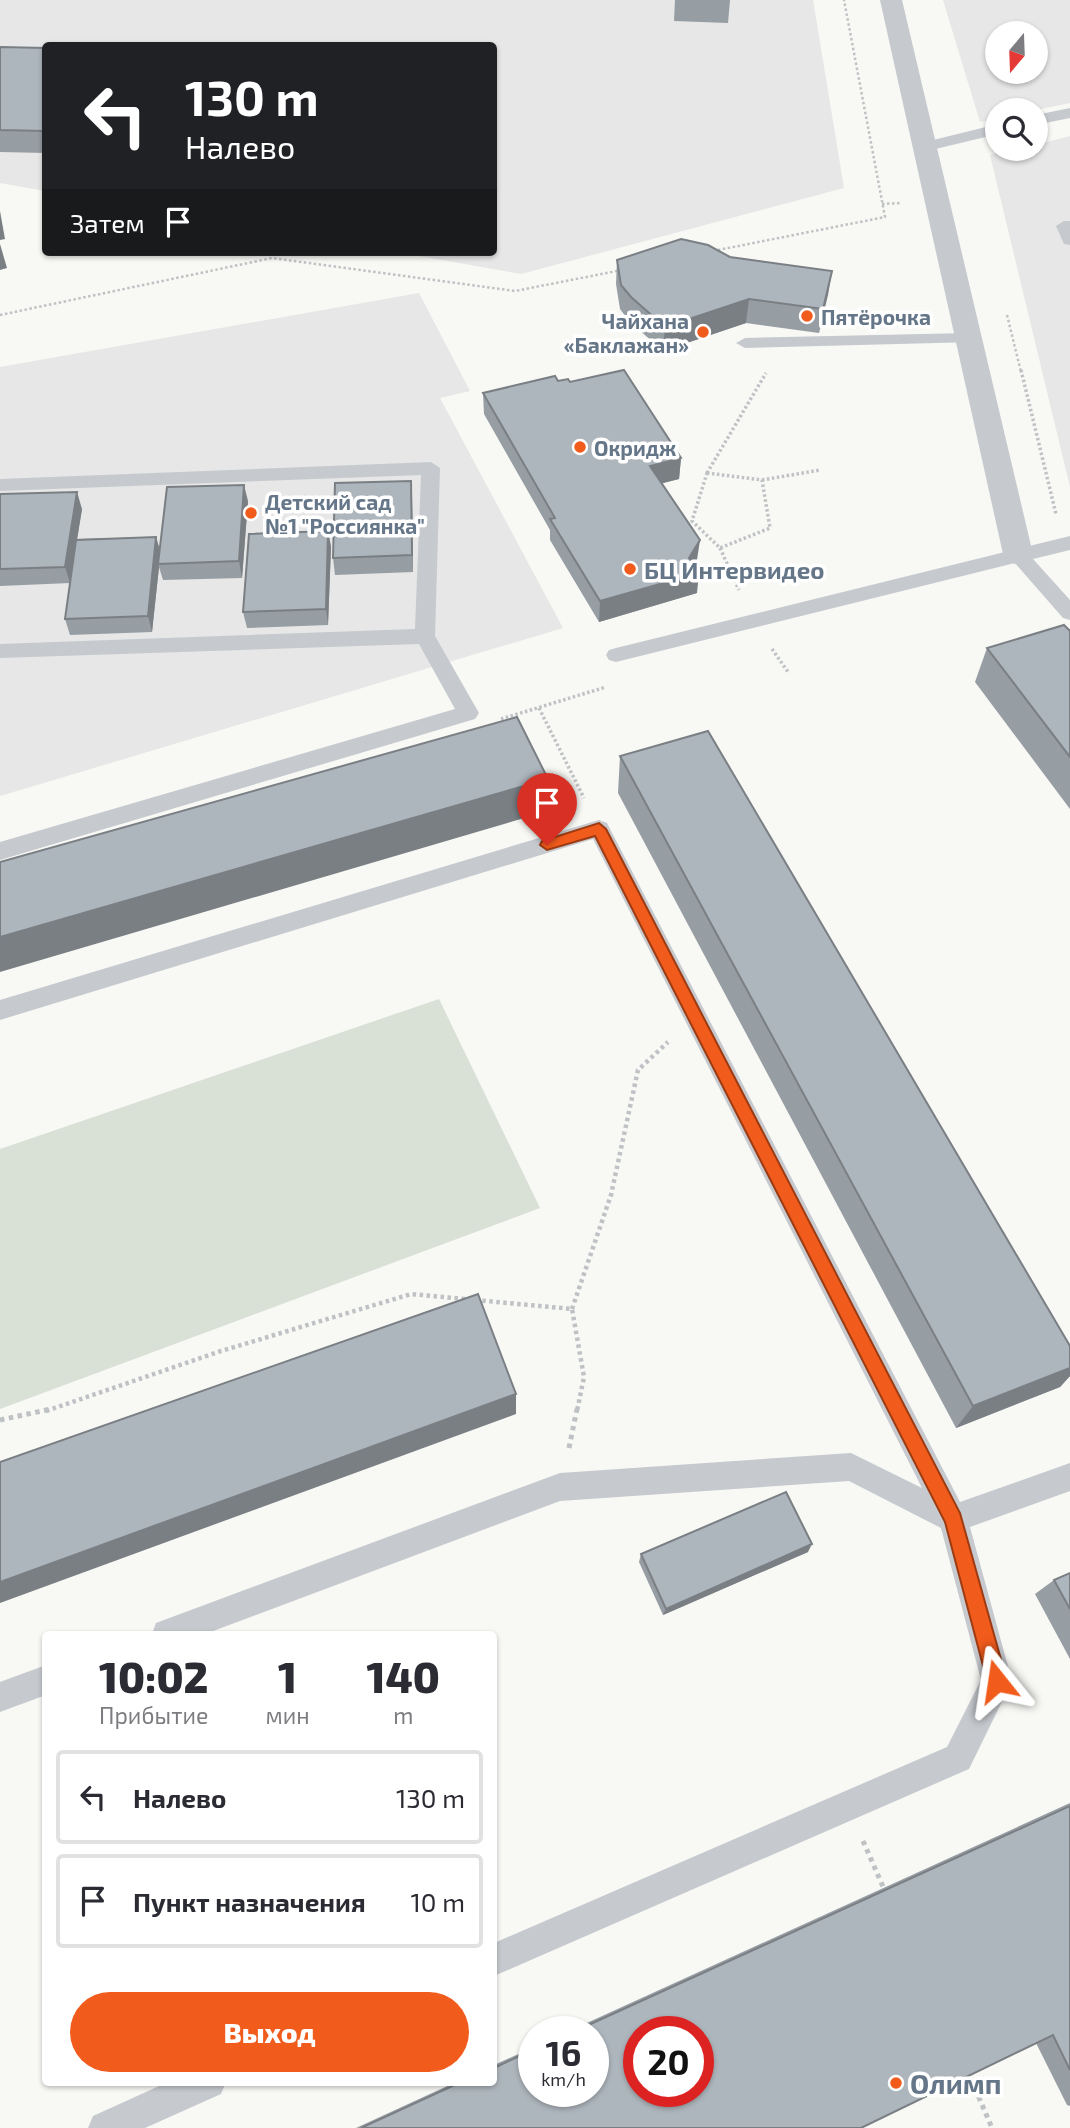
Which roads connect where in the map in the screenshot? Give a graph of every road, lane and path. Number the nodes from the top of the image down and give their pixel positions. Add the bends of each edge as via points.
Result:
1 (844, 0) edge
2 (891, 0) edge
3 (1070, 113) edge
4 (1048, 118) edge
5 (985, 132) edge
6 (923, 147) junction
7 (1070, 226) edge
8 (1070, 240) edge
9 (707, 253) edge
10 (624, 269) edge
11 (0, 315) edge
12 (969, 338) junction
13 (745, 342) dead end
14 (784, 342) junction
15 (820, 470) dead end
16 (707, 473) junction
17 (762, 480) junction
18 (0, 485) edge
19 (1070, 543) edge
20 (720, 548) junction
21 (1018, 554) junction
22 (1070, 613) edge
23 (753, 621) junction
24 (425, 636) junction
25 (768, 643) dead end
26 (0, 651) edge
27 (617, 655) dead end
28 (788, 672) dead end
29 (612, 685) dead end
30 (539, 708) junction
31 (499, 720) edge
32 (599, 829) junction
33 (0, 851) edge
34 (0, 1010) edge
35 (695, 1017) junction
36 (572, 1309) junction
37 (0, 1420) edge
38 (1070, 1477) edge
39 (560, 1488) junction
40 (953, 1519) junction
41 (175, 1631) edge
42 (42, 1681) edge
43 (0, 1697) edge
44 (846, 1805) junction
45 (884, 1889) edge
46 (497, 1958) edge
47 (964, 2065) edge
48 (200, 2086) edge
49 (105, 2128) edge
50 (992, 2128) edge

1 - 9 path via 885,217
2 - 6 street
3 - 4 lane
5 - 6 lane
6 - 12 street
7 - 8 lane via 1064,226
10 - 11 path via 515,291 272,258
12 - 14 lane
12 - 21 street
13 - 14 lane
14 - 16 path
15 - 17 path
16 - 17 path
16 - 20 path via 692,521
17 - 20 path via 770,528
18 - 24 lane via 431,468
19 - 21 lane
20 - 23 path
21 - 22 lane
21 - 23 lane
23 - 27 lane
24 - 26 lane
24 - 33 lane via 468,713
25 - 28 path
29 - 30 path
30 - 31 path
30 - 32 path
32 - 34 lane
32 - 35 lane
35 - 36 path via 638,1069 611,1195
35 - 40 lane
36 - 37 path via 411,1294 221,1351 42,1412
36 - 39 path via 584,1377
38 - 40 lane
39 - 40 lane via 851,1467
39 - 41 lane
40 - 44 lane via 997,1681 958,1758
42 - 43 lane
44 - 45 path
44 - 46 lane
47 - 50 path
48 - 49 lane

